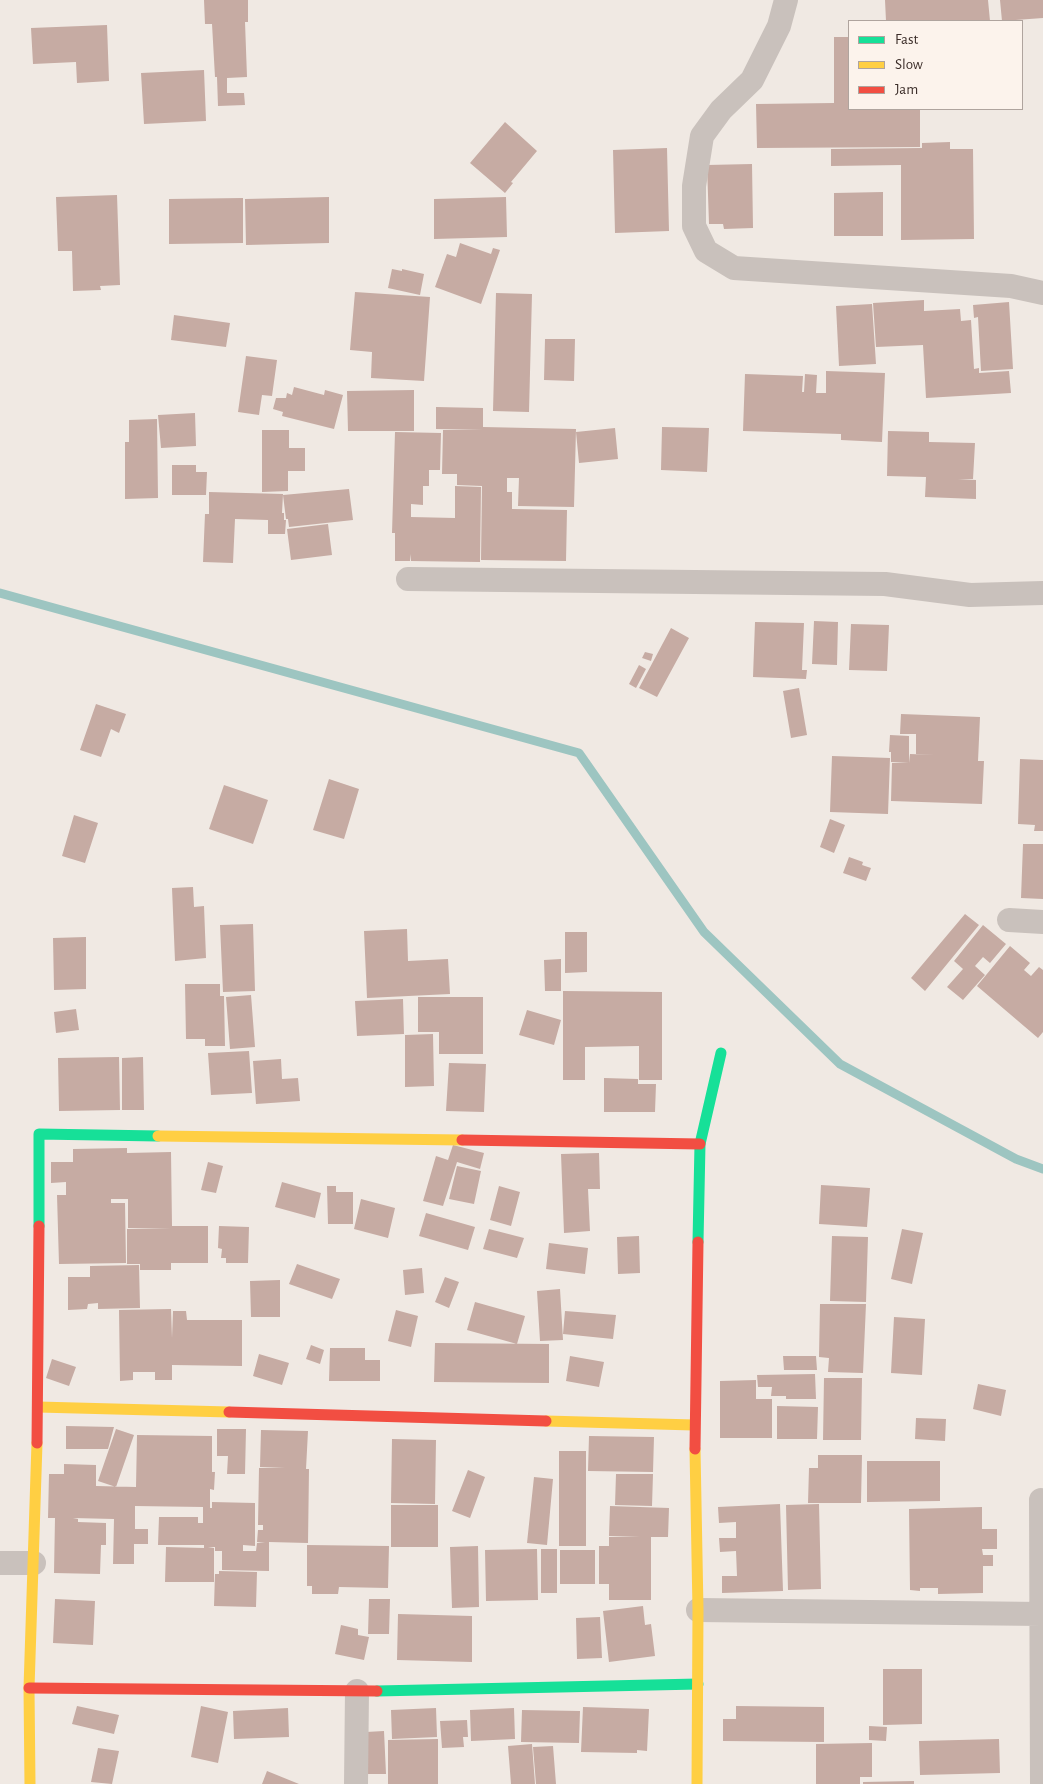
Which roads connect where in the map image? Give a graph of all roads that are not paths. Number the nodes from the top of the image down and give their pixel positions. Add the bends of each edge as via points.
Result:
1 (786, 0) edge
2 (1043, 293) edge
3 (408, 579) dead end
4 (1043, 593) edge
5 (1009, 920) dead end
6 (1043, 922) edge
7 (721, 1053) dead end
8 (700, 1144) junction
9 (38, 1407) junction
10 (694, 1425) junction
11 (1041, 1500) dead end
12 (0, 1563) edge
13 (34, 1563) junction
14 (698, 1610) junction
15 (1041, 1614) junction
16 (698, 1684) junction
17 (29, 1688) junction
18 (357, 1692) junction
19 (30, 1784) edge
20 (356, 1784) edge
21 (697, 1784) edge
22 (1042, 1784) edge

1 - 2 street via 779,26 752,80 721,110 702,136 694,186 694,226 706,251 734,268 1011,286
3 - 4 street via 885,584 970,595
5 - 6 street
7 - 8 street
8 - 9 street via 39,1134
8 - 10 street
9 - 10 street
9 - 13 street
10 - 14 street
11 - 15 street
12 - 13 street
13 - 17 street
14 - 15 street
14 - 16 street
15 - 22 street
16 - 18 street
16 - 21 street
17 - 18 street
17 - 19 street
18 - 20 street

